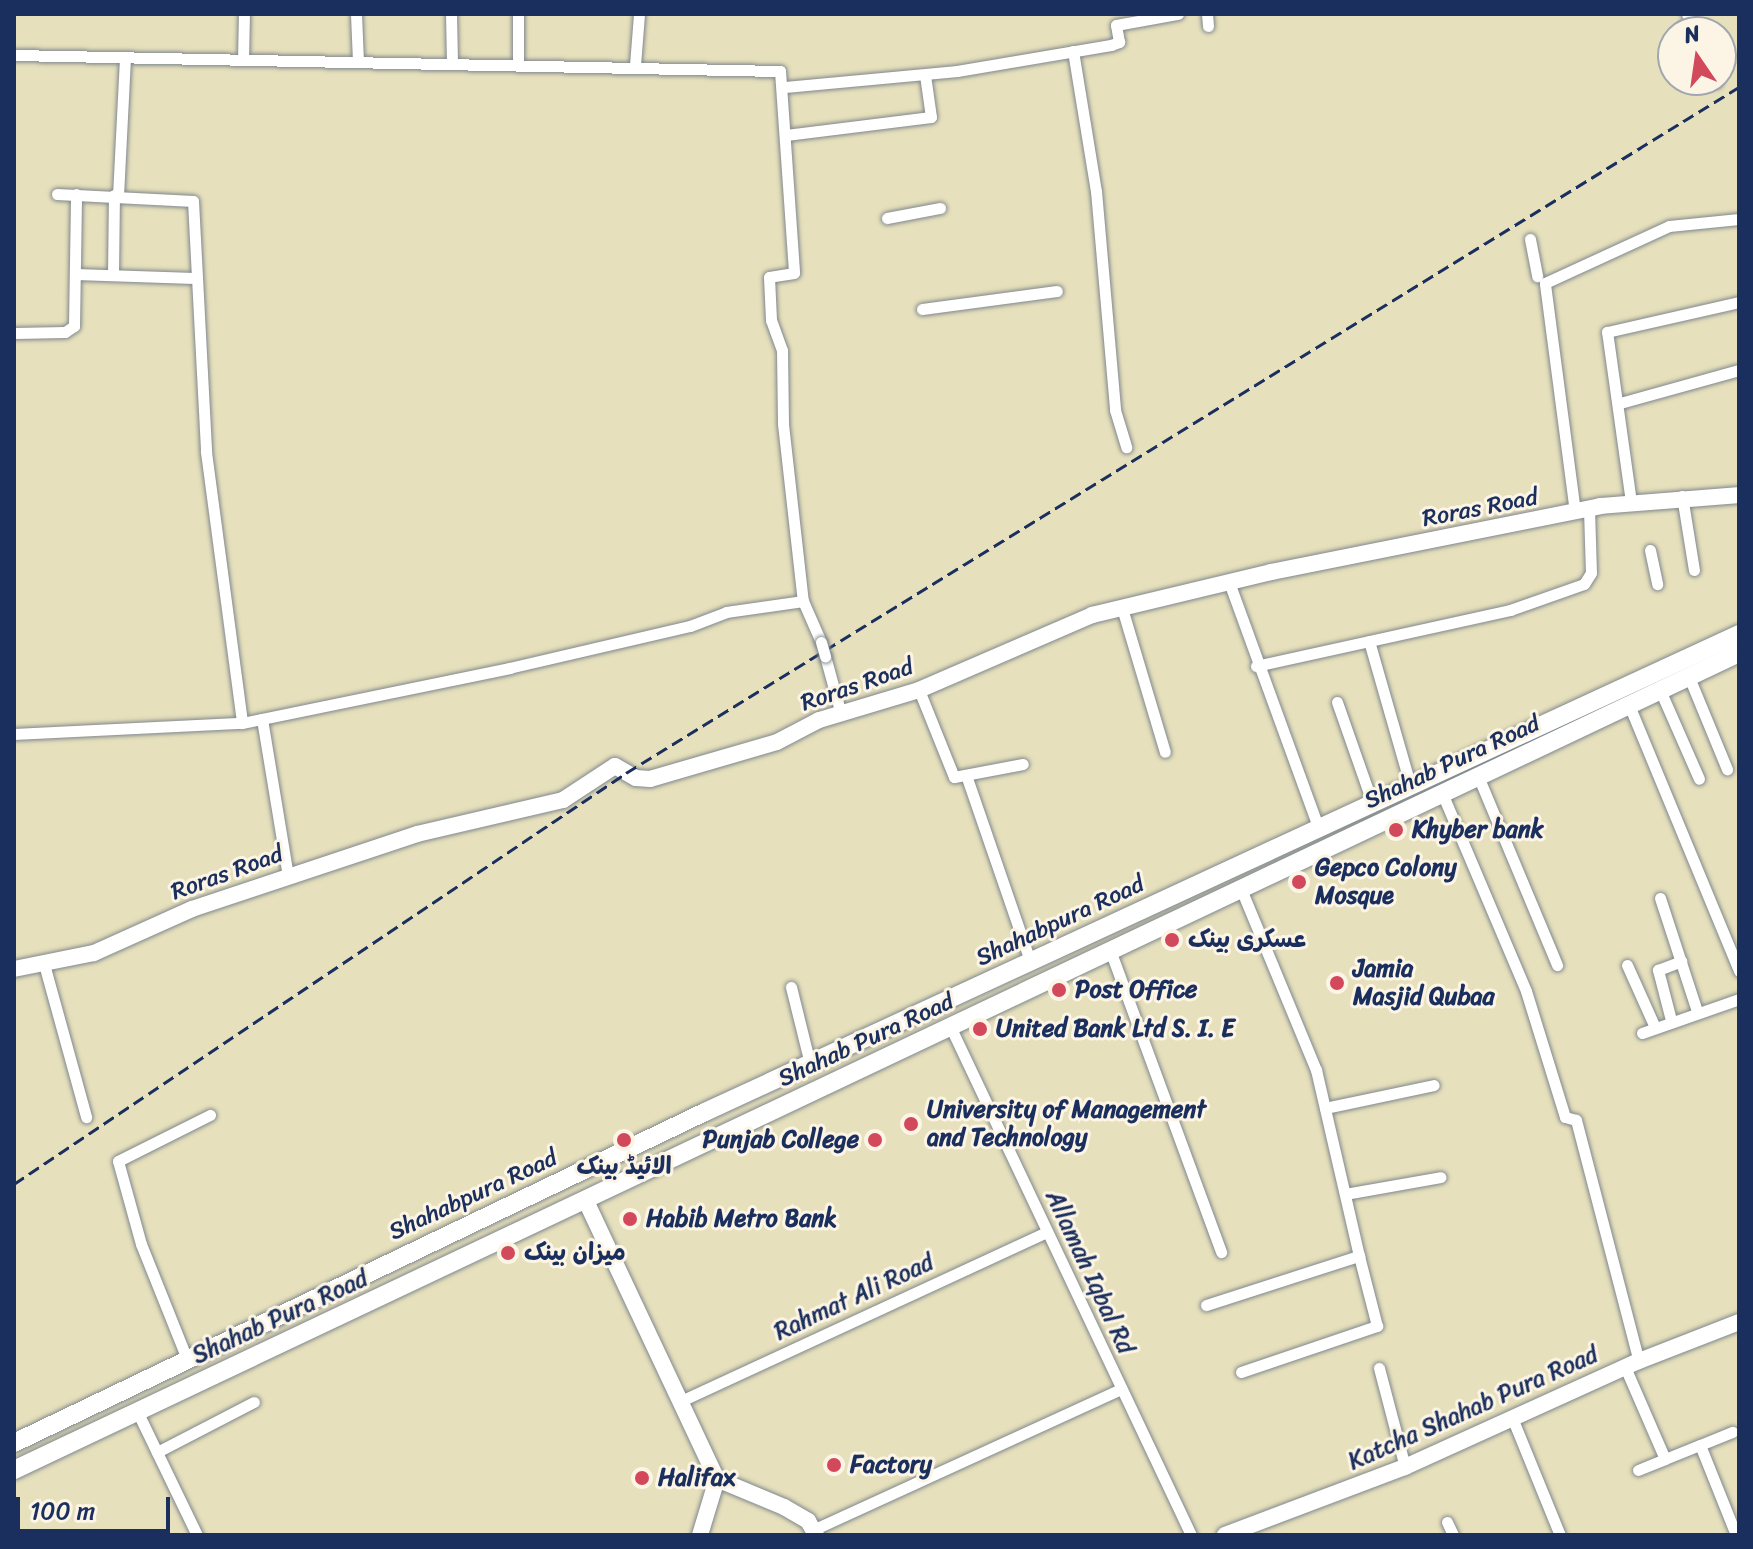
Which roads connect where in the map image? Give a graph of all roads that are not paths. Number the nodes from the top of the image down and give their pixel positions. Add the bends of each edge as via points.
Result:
1 (244, 14) edge
2 (356, 14) edge
3 (451, 14) edge
4 (518, 14) edge
5 (639, 14) edge
6 (1178, 14) edge
7 (1073, 51) junction
8 (14, 55) edge
9 (125, 59) junction
10 (243, 60) junction
11 (358, 61) junction
12 (452, 62) junction
13 (518, 62) junction
14 (635, 65) junction
15 (925, 75) junction
16 (785, 87) junction
17 (786, 135) junction
18 (57, 194) dead end
19 (76, 194) junction
20 (116, 196) junction
21 (940, 208) dead end
22 (887, 218) dead end
23 (1739, 219) edge
24 (1530, 239) dead end
25 (75, 274) junction
26 (113, 275) junction
27 (1537, 276) dead end
28 (194, 278) junction
29 (1057, 291) dead end
30 (1739, 302) edge
31 (922, 309) dead end
32 (14, 333) edge
33 (1739, 370) edge
34 (1620, 403) junction
35 (1126, 447) dead end
36 (1739, 495) edge
37 (1682, 496) junction
38 (1631, 502) junction
39 (1582, 511) junction
40 (1650, 550) dead end
41 (1694, 570) dead end
42 (1229, 582) junction
43 (1657, 584) dead end
44 (803, 601) junction
45 (1122, 608) junction
46 (1739, 634) edge
47 (1369, 641) junction
48 (1739, 653) edge
49 (1256, 666) junction
50 (1689, 677) junction
51 (919, 690) junction
52 (1660, 690) junction
53 (1635, 695) junction
54 (1337, 702) dead end
55 (1604, 706) junction
56 (841, 714) junction
57 (262, 719) junction
58 (242, 723) junction
59 (14, 734) edge
60 (1165, 752) dead end
61 (1023, 764) dead end
62 (1727, 769) dead end
63 (966, 775) junction
64 (1478, 776) junction
65 (1699, 779) dead end
66 (1410, 784) junction
67 (1442, 793) junction
68 (1372, 802) junction
69 (1318, 827) junction
70 (288, 876) junction
71 (1241, 889) junction
72 (1660, 898) dead end
73 (1110, 950) junction
74 (1030, 961) junction
75 (1681, 961) junction
76 (44, 964) junction
77 (1557, 965) dead end
78 (1627, 965) dead end
79 (14, 969) edge
80 (1739, 971) edge
81 (791, 987) dead end
82 (1739, 999) edge
83 (939, 1004) junction
84 (1697, 1011) junction
85 (1671, 1020) junction
86 (1654, 1025) junction
87 (950, 1026) junction
88 (1642, 1033) dead end
89 (810, 1064) junction
90 (1434, 1085) dead end
91 (1325, 1108) junction
92 (210, 1115) dead end
93 (86, 1117) dead end
94 (574, 1174) junction
95 (1441, 1177) dead end
96 (1345, 1194) junction
97 (585, 1199) junction
98 (1046, 1232) junction
99 (1221, 1252) dead end
100 (1359, 1256) junction
101 (367, 1271) junction
102 (377, 1297) junction
103 (1206, 1305) dead end
104 (1739, 1322) edge
105 (187, 1359) junction
106 (1632, 1364) junction
107 (1379, 1368) dead end
108 (1241, 1372) dead end
109 (1121, 1389) junction
110 (681, 1401) junction
111 (254, 1402) dead end
112 (137, 1411) junction
113 (1513, 1420) junction
114 (1732, 1432) dead end
115 (14, 1443) edge
116 (1700, 1445) junction
117 (157, 1452) junction
118 (1665, 1459) junction
119 (1405, 1467) junction
120 (14, 1470) edge
121 (1638, 1470) dead end
122 (717, 1479) junction
123 (1447, 1522) dead end
124 (815, 1532) edge
125 (197, 1535) edge
126 (700, 1535) edge
127 (1191, 1535) edge
128 (1225, 1535) edge
129 (1453, 1535) edge
130 (1560, 1535) edge
131 (1736, 1535) edge

1 - 10 street
2 - 11 street
3 - 12 street
4 - 13 street
5 - 14 street
6 - 7 street via 1116,25 1117,44
7 - 15 street
7 - 35 street via 1096,191 1115,410
8 - 9 street
9 - 10 street
9 - 20 street
10 - 11 street
11 - 12 street
12 - 13 street
13 - 14 street
14 - 16 street via 776,70
15 - 16 street
15 - 17 street via 931,117
16 - 17 street
17 - 44 street via 794,273 769,277 770,311 782,350 783,424
18 - 19 street
19 - 20 street
19 - 25 street
20 - 26 street
20 - 28 street via 193,201
21 - 22 street
23 - 39 street via 1669,226 1545,283
24 - 27 street
25 - 26 street
25 - 32 street via 70,330
26 - 28 street
28 - 58 street via 206,452
29 - 31 street
30 - 34 street via 1607,332
33 - 34 street
34 - 38 street
36 - 37 main road, Roras Road
37 - 38 main road, Roras Road
37 - 41 street
38 - 39 main road, Roras Road
39 - 42 main road, Roras Road
39 - 47 street via 1591,573 1584,584 1510,610
40 - 43 street
42 - 45 main road, Roras Road
42 - 49 street
44 - 56 street, bridge
44 - 57 street via 726,612 690,626 509,668
45 - 51 main road, Roras Road via 1047,631
45 - 60 street
46 - 53 main road
47 - 49 street
47 - 66 street
48 - 50 main road, Shahab Pura Road
49 - 69 street
50 - 52 main road, Shahab Pura Road
50 - 62 street
51 - 56 main road, Roras Road
51 - 63 street via 948,772
52 - 53 main road, Shahab Pura Road
52 - 65 street
53 - 55 main road, Shahab Pura Road
53 - 80 street
54 - 68 street
55 - 64 main road, Shahab Pura Road
55 - 66 main road, Shahabpura Road
56 - 70 main road, Roras Road via 777,742 655,778 636,778 615,766 563,800 417,834
57 - 58 street
57 - 70 street
58 - 59 street
61 - 63 street
63 - 74 street
64 - 67 main road, Shahab Pura Road
64 - 77 street
66 - 68 main road, Shahabpura Road
67 - 71 main road, Shahab Pura Road
67 - 106 street via 1526,991 1565,1117 1576,1120
68 - 69 main road, Shahabpura Road
69 - 74 main road, Shahabpura Road
70 - 76 main road, Roras Road via 192,909 94,953
71 - 73 main road, Shahab Pura Road
71 - 91 street via 1316,1070
72 - 75 street
73 - 87 main road, Shahab Pura Road
73 - 99 street
74 - 83 main road, Shahabpura Road
75 - 84 street
75 - 85 street via 1658,970
76 - 79 main road, Roras Road
76 - 93 street
78 - 86 street
81 - 89 street
82 - 84 street
83 - 87 main road
83 - 89 main road, Shahabpura Road
84 - 85 street
85 - 86 street
86 - 88 street
87 - 97 main road, Shahab Pura Road
87 - 98 street, Allamah Iqbal Rd
89 - 94 main road, Shahabpura Road
90 - 91 street
91 - 96 street
92 - 105 street via 118,1161 141,1244
94 - 97 main road
94 - 101 main road, Shahabpura Road
95 - 96 street
96 - 100 street
97 - 102 main road, Shahab Pura Road
97 - 110 main road
98 - 109 street, Allamah Iqbal Rd
98 - 110 street, Rahmat Ali Road
100 - 103 street
100 - 108 street via 1377,1326
101 - 102 main road
101 - 105 main road, Shahabpura Road
102 - 112 main road, Shahab Pura Road
104 - 106 main road, Katcha Shahab Pura Road
105 - 115 main road, Shahabpura Road
106 - 113 main road, Katcha Shahab Pura Road
106 - 118 street
107 - 119 street
109 - 124 street
109 - 127 street, Allamah Iqbal Rd
110 - 122 main road
111 - 117 street
112 - 117 street
112 - 120 main road, Shahab Pura Road
113 - 119 main road, Katcha Shahab Pura Road
113 - 130 street
114 - 116 street
116 - 118 street
116 - 131 street
117 - 125 street
118 - 121 street
119 - 128 main road, Katcha Shahab Pura Road
122 - 124 main road via 784,1507
122 - 126 main road
123 - 129 street

